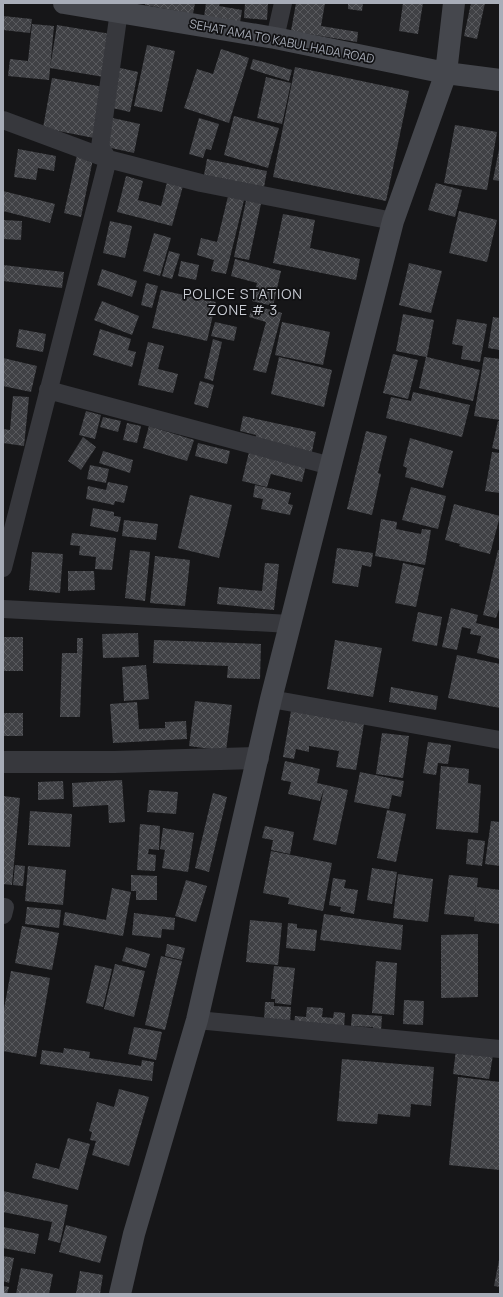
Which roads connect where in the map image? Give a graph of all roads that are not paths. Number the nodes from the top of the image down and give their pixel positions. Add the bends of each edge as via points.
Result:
1 (64, 3) edge
2 (282, 3) edge
3 (454, 3) edge
4 (119, 11) junction
5 (276, 38) junction
6 (446, 74) junction
7 (500, 80) edge
8 (3, 120) edge
9 (108, 159) junction
10 (393, 221) junction
11 (48, 390) junction
12 (331, 466) junction
13 (3, 568) edge
14 (3, 608) edge
15 (291, 624) junction
16 (271, 699) junction
17 (500, 739) edge
18 (258, 758) junction
19 (3, 762) edge
20 (3, 907) edge
21 (3, 915) edge
22 (197, 1020) junction
23 (500, 1049) edge
24 (120, 1294) edge

1 - 4 main road, SEHAT AMA TO KABUL HADA ROAD
2 - 5 street
3 - 6 main road
4 - 5 main road, SEHAT AMA TO KABUL HADA ROAD
4 - 9 street via 100,147
5 - 6 main road, SEHAT AMA TO KABUL HADA ROAD
6 - 7 main road, SEHAT AMA TO KABUL HADA ROAD
6 - 10 main road
8 - 9 street
9 - 10 street via 201,183
9 - 11 street
10 - 12 main road
11 - 12 street
11 - 13 street
12 - 15 main road
14 - 15 street
15 - 16 main road
16 - 17 street
16 - 18 main road
18 - 19 street
18 - 22 main road
20 - 21 street via 6,907
22 - 23 street
22 - 24 main road via 134,1234

